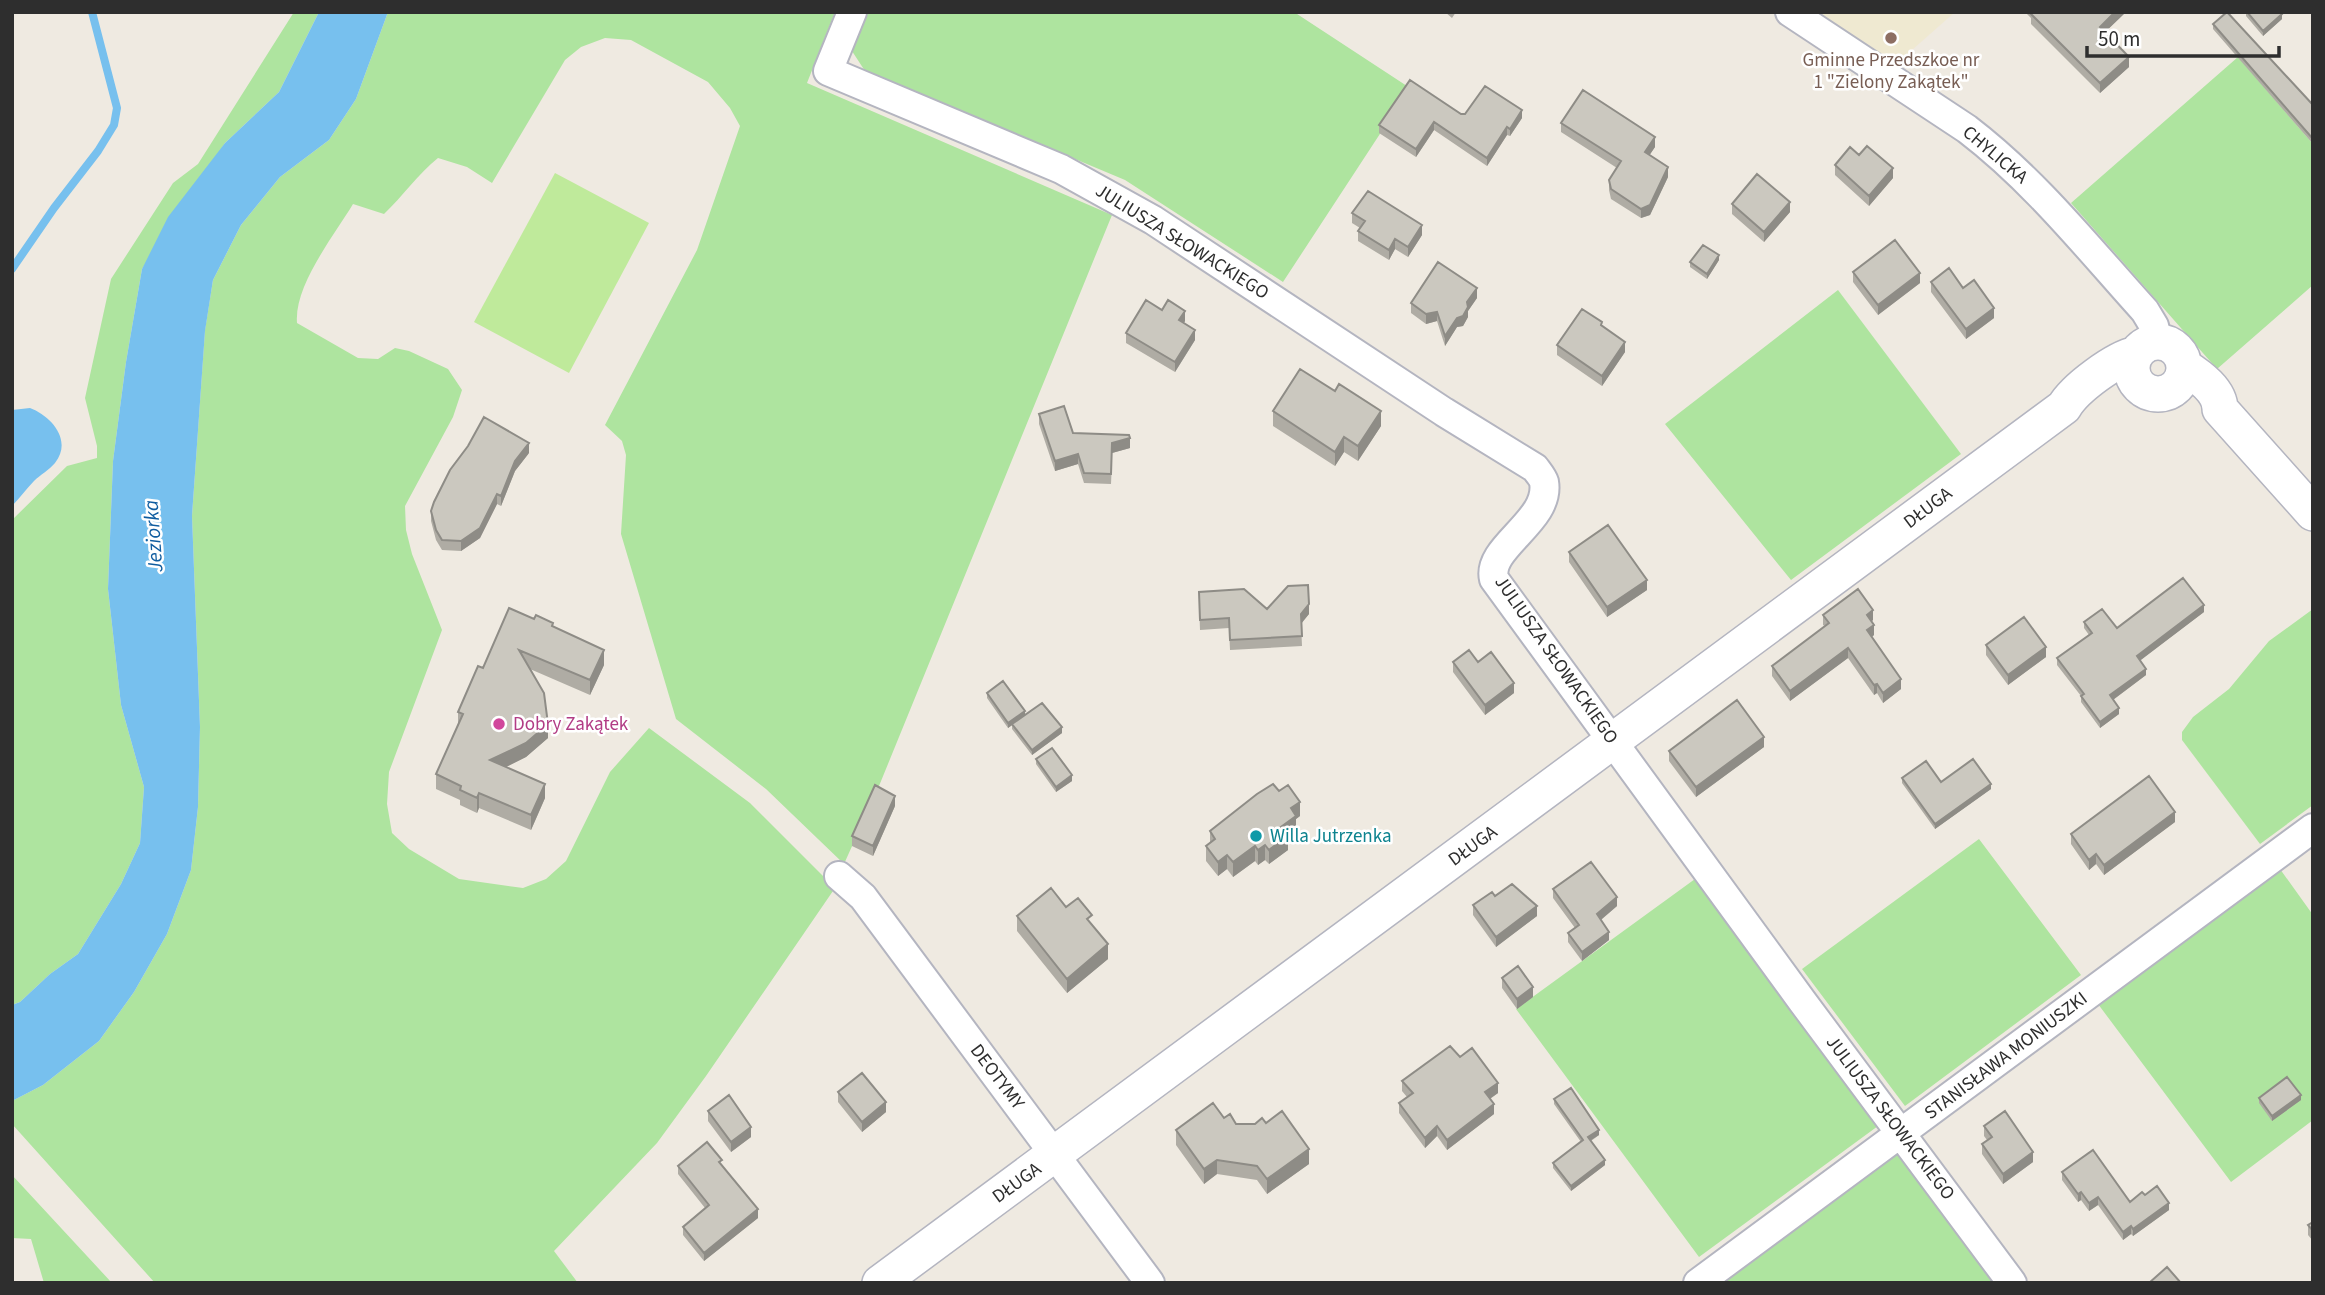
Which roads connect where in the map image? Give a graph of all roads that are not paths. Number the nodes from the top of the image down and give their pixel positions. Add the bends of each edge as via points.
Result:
1 (852, 12) edge
2 (1790, 12) edge
3 (2147, 348) junction
4 (2167, 382) junction
5 (2064, 407) junction
6 (2313, 513) edge
7 (1614, 742) junction
8 (2313, 828) edge
9 (839, 876) dead end
10 (1902, 1133) junction
11 (1055, 1155) junction
12 (880, 1283) edge
13 (1150, 1283) edge
14 (1698, 1283) edge
15 (2012, 1283) edge

1 - 7 street, JULIUSZA SŁOWACKIEGO via 828,71 1060,169 1153,220 1535,468 1544,482 1542,497 1535,515 1496,561 1494,579
2 - 3 street, CHYLICKA via 1967,129 2026,179 2145,311 2154,326
3 - 4 street via 2174,347 2180,353
3 - 4 street via 2132,371 2135,379
3 - 5 street, DŁUGA via 2114,363
4 - 5 street, DŁUGA via 2079,407
4 - 6 street via 2196,374 2219,399 2220,409
5 - 7 street, DŁUGA
7 - 10 street, JULIUSZA SŁOWACKIEGO
7 - 11 street, DŁUGA
8 - 10 street, STANISŁAWA MONIUSZKI
9 - 11 street, DEOTYMY via 863,897
10 - 14 street, STANISŁAWA MONIUSZKI
10 - 15 street, JULIUSZA SŁOWACKIEGO
11 - 12 street, DŁUGA
11 - 13 street, DEOTYMY

